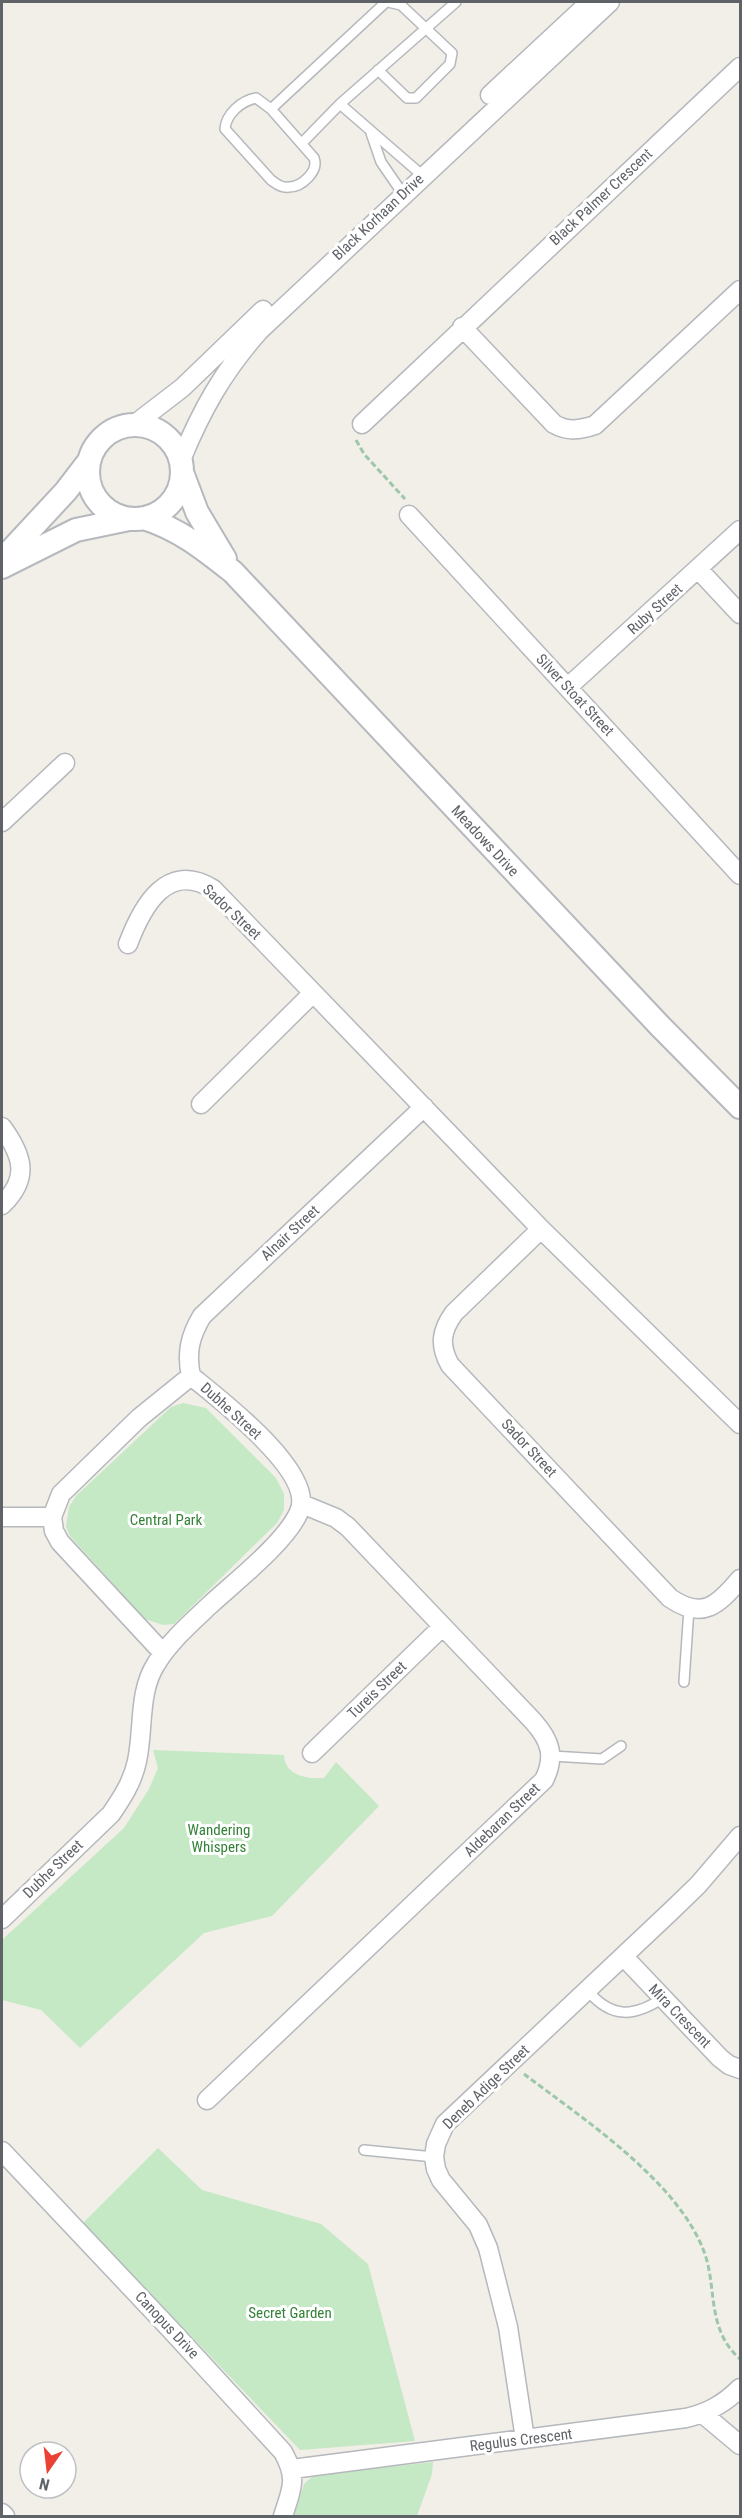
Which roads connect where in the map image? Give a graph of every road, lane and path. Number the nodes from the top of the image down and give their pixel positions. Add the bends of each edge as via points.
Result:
1 (387, 2) edge
2 (456, 2) edge
3 (590, 2) edge
4 (609, 2) edge
5 (427, 27) junction
6 (741, 67) edge
7 (378, 70) junction
8 (340, 104) junction
9 (271, 109) junction
10 (371, 132) junction
11 (302, 143) junction
12 (418, 172) junction
13 (400, 189) junction
14 (741, 290) edge
15 (462, 327) junction
16 (135, 424) junction
17 (362, 424) joint
18 (89, 461) junction
19 (182, 467) junction
20 (409, 515) joint
21 (137, 518) junction
22 (741, 530) edge
23 (2, 560) edge
24 (2, 567) edge
25 (698, 569) junction
26 (233, 572) junction
27 (741, 614) edge
28 (568, 687) junction
29 (65, 763) dead end
30 (2, 822) edge
31 (741, 875) edge
32 (128, 944) dead end
33 (313, 993) junction
34 (201, 1104) dead end
35 (424, 1107) junction
36 (741, 1107) edge
37 (2, 1127) edge
38 (2, 1205) edge
39 (540, 1229) junction
40 (191, 1376) junction
41 (741, 1424) edge
42 (302, 1504) junction
43 (2, 1517) edge
44 (52, 1517) junction
45 (741, 1579) edge
46 (689, 1608) junction
47 (442, 1627) junction
48 (163, 1653) junction
49 (684, 1682) dead end
50 (621, 1746) dead end
51 (312, 1753) dead end
52 (552, 1756) junction
53 (741, 1836) edge
54 (2, 1919) edge
55 (624, 1957) junction
56 (588, 1991) junction
57 (663, 1998) junction
58 (511, 2063) junction
59 (741, 2069) edge
60 (207, 2100) dead end
61 (364, 2150) dead end
62 (3, 2157) edge
63 (434, 2157) junction
64 (741, 2359) edge
65 (741, 2388) edge
66 (703, 2415) junction
67 (525, 2439) junction
68 (741, 2445) edge
69 (292, 2469) junction
70 (2, 2513) edge
71 (5, 2517) edge
72 (282, 2517) edge

1 - 5 lane via 401,5
1 - 9 lane
2 - 5 lane
3 - 12 street, Black Korhaan Drive
4 - 12 street, Black Korhaan Drive
5 - 7 lane
5 - 7 lane via 452,53 450,64 416,98 407,98
6 - 15 street, Black Palmer Crescent
7 - 8 lane
8 - 10 lane
8 - 11 lane
9 - 11 lane
9 - 11 lane via 256,98 247,100 226,119 225,129 280,186 289,188 314,170 316,164
10 - 12 lane
10 - 13 lane via 381,162
12 - 13 street, Black Korhaan Drive
13 - 16 street, Black Korhaan Drive via 182,388
13 - 19 street, Black Korhaan Drive via 242,350 213,390 196,424
14 - 15 street via 595,425 583,429 554,424
15 - 17 street, Black Palmer Crescent
16 - 18 street via 105,435
16 - 19 street via 164,434 175,445
17 - 20 path via 356,440 363,454 405,499
18 - 21 street via 92,492 101,505 114,514
18 - 23 street
19 - 21 street via 179,490 171,503 159,513
19 - 26 street, Meadows Drive via 197,512
20 - 28 street, Silver Stoat Street
21 - 24 street via 76,530
21 - 26 street, Meadows Drive via 168,526
22 - 25 street, Ruby Street
25 - 27 street
25 - 28 street, Ruby Street
26 - 36 street, Meadows Drive via 658,1025
28 - 31 street, Silver Stoat Street
29 - 30 street
32 - 33 street, Sador Street via 139,914 156,894 180,880 202,882
33 - 34 street
33 - 35 street, Sador Street
35 - 39 street, Sador Street
35 - 40 street, Alnair Street via 202,1316 189,1342
37 - 38 street via 22,1166 21,1179
39 - 41 street, Sador Street
39 - 46 street, Sador Street via 454,1313 443,1334 445,1355 450,1365 670,1598
40 - 42 street, Dubhe Street via 244,1420 280,1458 298,1486
40 - 44 street, Dubhe Street via 139,1418 61,1494
42 - 47 street via 348,1527
42 - 48 street, Dubhe Street via 279,1540
43 - 44 street
44 - 48 street via 60,1542
45 - 46 street via 711,1607
46 - 49 lane
47 - 51 street, Tureis Street
47 - 52 street via 544,1733
48 - 54 street, Dubhe Street via 146,1687 137,1762 122,1798 111,1814
50 - 52 lane via 602,1759
52 - 60 street, Aldebaran Street via 544,1780
53 - 55 street, Deneb Adige Street via 698,1885
55 - 56 street, Deneb Adige Street
55 - 57 street, Mira Crescent
56 - 57 lane via 612,2010 627,2013 641,2011
56 - 58 street, Deneb Adige Street
57 - 59 street, Mira Crescent via 720,2058
58 - 63 street, Deneb Adige Street via 445,2124
58 - 64 path via 616,2144 654,2179 686,2219 703,2249 712,2309 734,2354
61 - 63 lane
62 - 69 street, Canopus Drive via 267,2433
63 - 67 street via 441,2180 478,2225 488,2248 508,2327
65 - 66 street, Regulus Crescent
66 - 67 street, Regulus Crescent
66 - 68 street
67 - 69 street, Regulus Crescent
69 - 72 street
70 - 71 street

